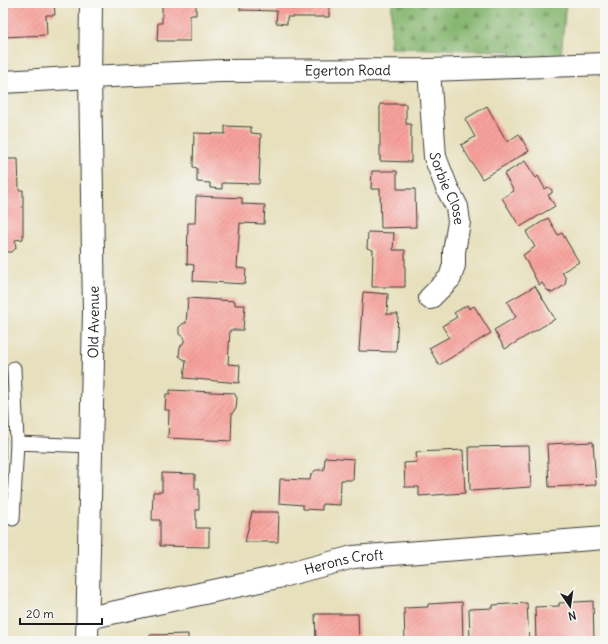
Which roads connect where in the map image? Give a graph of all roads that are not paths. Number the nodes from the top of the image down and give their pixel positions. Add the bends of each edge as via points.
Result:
1 (91, 3) edge
2 (605, 64) edge
3 (429, 70) junction
4 (90, 77) junction
5 (3, 82) edge
6 (430, 298) dead end
7 (14, 368) dead end
8 (17, 443) junction
9 (92, 446) junction
10 (13, 519) dead end
11 (605, 538) edge
12 (88, 618) junction
13 (87, 641) edge

1 - 4 street, Old Avenue
2 - 3 street, Egerton Road
3 - 4 street, Egerton Road via 220,71
3 - 6 street, Sorbie Close via 436,157 457,207 459,222 450,278
4 - 5 street, Egerton Road
4 - 9 street, Old Avenue via 94,311
7 - 8 lane
8 - 9 lane
8 - 10 lane
9 - 12 street, Old Avenue
11 - 12 street, Herons Croft via 353,557 278,577
12 - 13 street, Old Avenue

